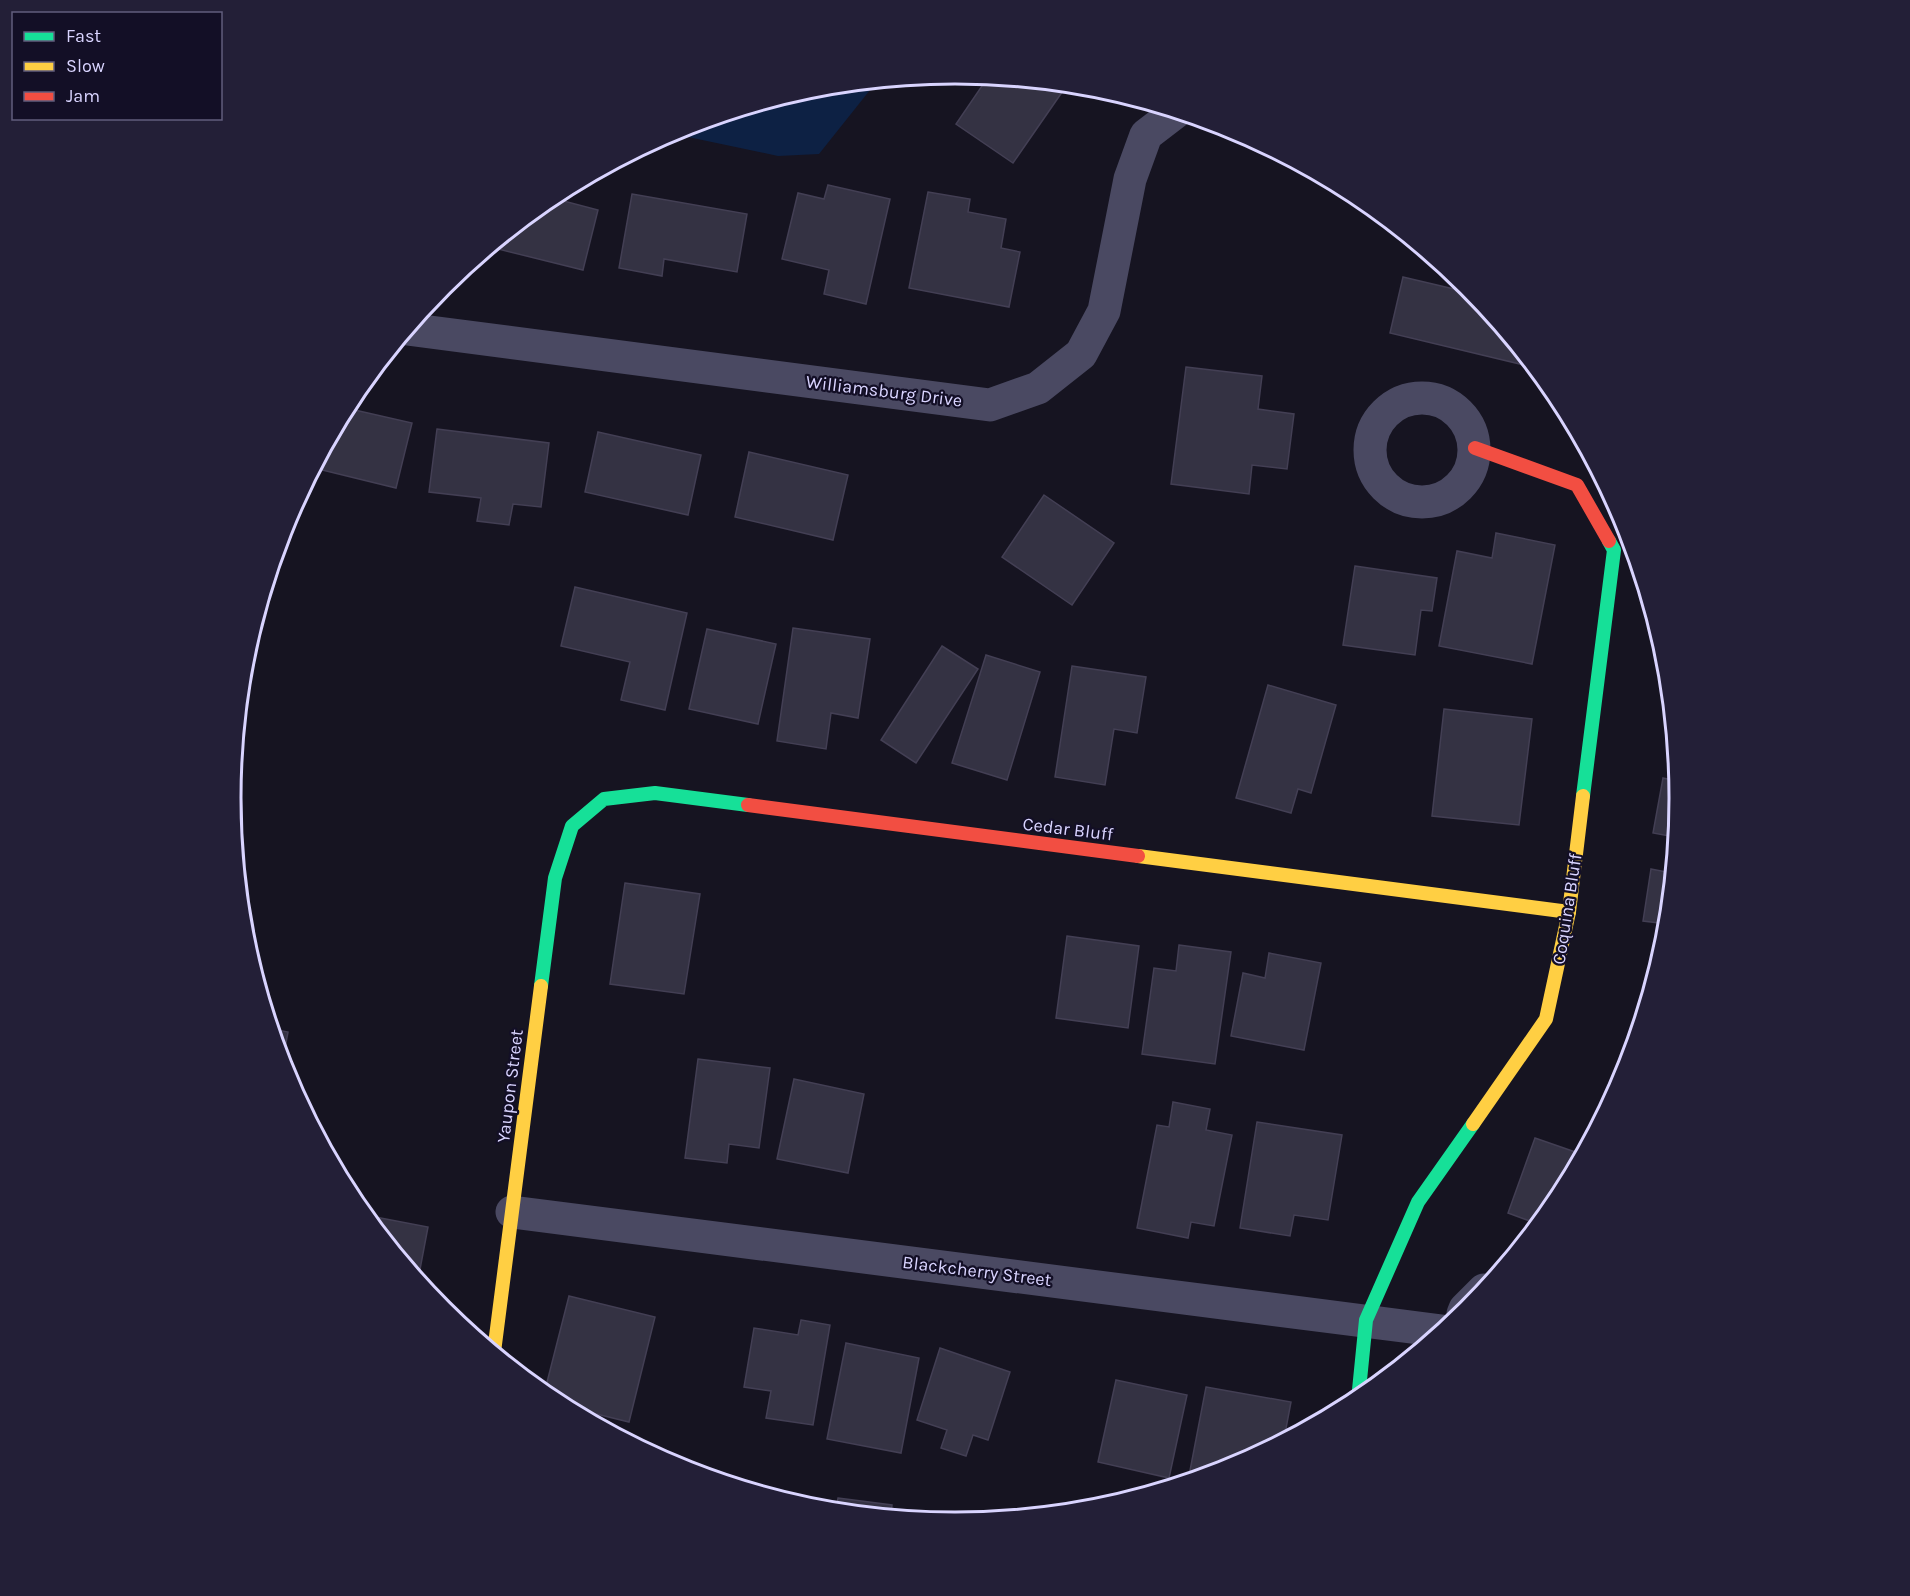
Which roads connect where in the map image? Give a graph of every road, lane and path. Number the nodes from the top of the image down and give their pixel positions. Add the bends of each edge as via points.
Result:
1 (1169, 117) edge
2 (415, 330) edge
3 (1475, 448) dead end
4 (572, 826) joint
5 (1569, 912) junction
6 (512, 1212) junction
7 (1366, 1320) junction
8 (1432, 1330) edge
9 (495, 1344) edge
10 (1359, 1387) edge

1 - 2 street, Williamsburg Drive via 1146,135 1130,179 1104,311 1081,354 1038,388 990,405
3 - 5 street, Coquina Bluff via 1577,485 1614,550
4 - 5 street, Cedar Bluff via 604,799 655,793
4 - 6 street, Yaupon Street via 555,878
5 - 7 street, Coquina Bluff via 1546,1019 1418,1202
6 - 7 street, Blackcherry Street
6 - 9 street, Yaupon Street
7 - 8 street, Blackcherry Street
7 - 10 street, Coquina Bluff

